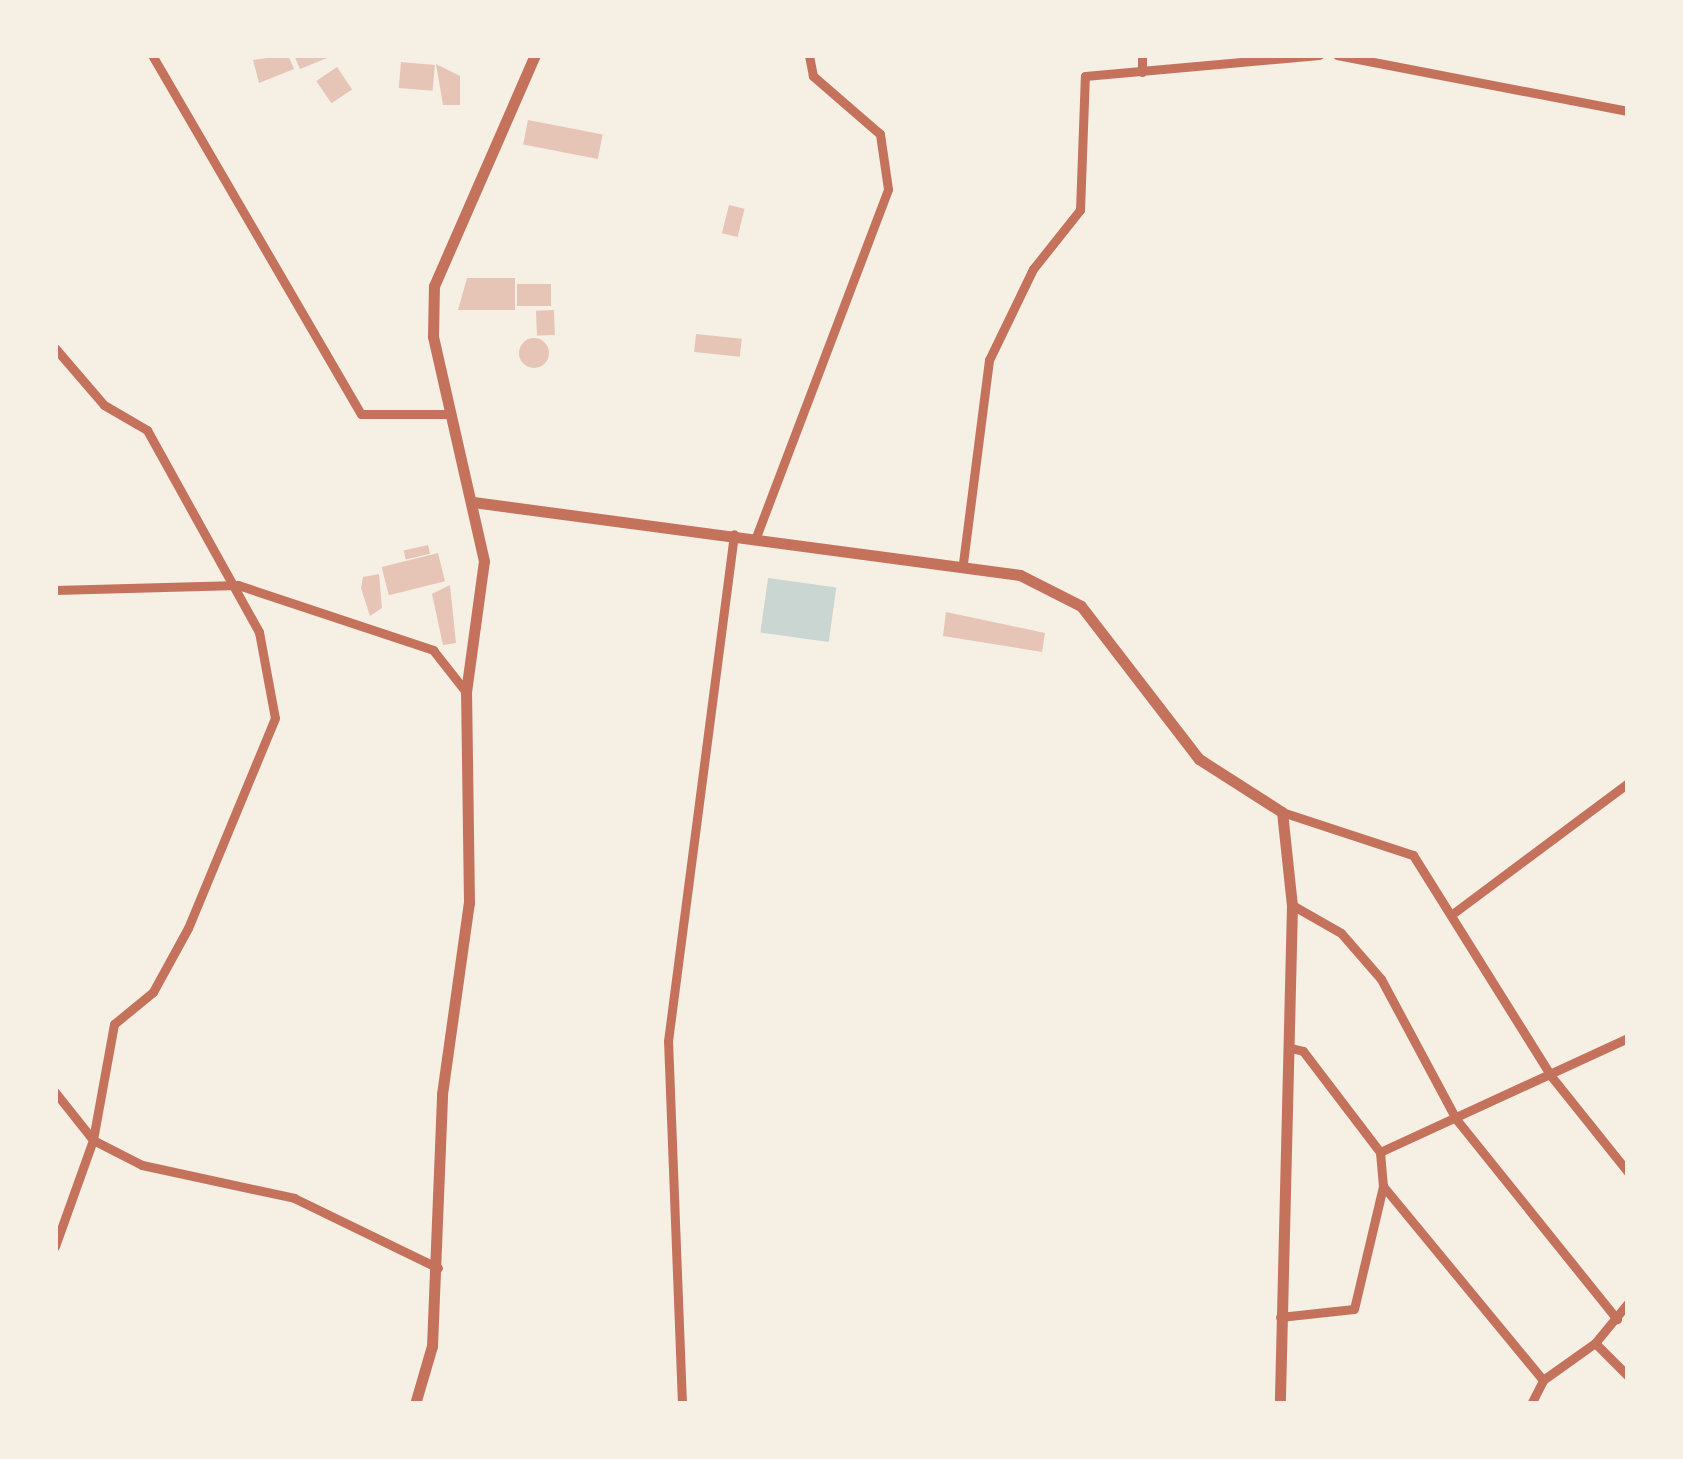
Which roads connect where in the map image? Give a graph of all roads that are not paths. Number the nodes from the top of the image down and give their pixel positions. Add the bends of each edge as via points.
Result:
1 (152, 55) edge
2 (534, 55) edge
3 (809, 55) edge
4 (1142, 55) edge
5 (1320, 55) edge
6 (1336, 55) edge
7 (1142, 72) junction
8 (1628, 112) edge
9 (55, 348) edge
10 (449, 414) junction
11 (473, 502) junction
12 (734, 534) junction
13 (756, 537) junction
14 (963, 563) junction
15 (238, 585) junction
16 (55, 590) edge
17 (466, 692) junction
18 (1628, 783) edge
19 (1282, 812) junction
20 (1292, 904) junction
21 (1455, 912) junction
22 (1628, 1038) edge
23 (1291, 1048) junction
24 (1551, 1076) junction
25 (55, 1092) edge
26 (1456, 1119) junction
27 (93, 1140) junction
28 (1380, 1152) junction
29 (1628, 1172) edge
30 (1383, 1186) junction
31 (55, 1246) edge
32 (439, 1269) junction
33 (1628, 1303) edge
34 (1280, 1317) junction
35 (1616, 1320) junction
36 (1594, 1343) junction
37 (1628, 1376) edge
38 (1543, 1380) junction
39 (415, 1404) edge
40 (682, 1404) edge
41 (1280, 1404) edge
42 (1531, 1404) edge

1 - 10 street via 361,414
2 - 10 street via 434,286 433,336
3 - 13 street via 813,76 880,134 888,189
4 - 7 street
5 - 7 street
6 - 8 street
7 - 14 street via 1085,76 1080,210 1033,269 988,360
9 - 15 street via 104,406 148,430
10 - 11 street
11 - 12 street
11 - 17 street via 484,561
12 - 13 street
12 - 40 street via 668,1041
13 - 14 street
14 - 19 street via 1020,575 1081,606 1198,759
15 - 16 street
15 - 17 street via 433,650
15 - 27 street via 259,632 275,718 188,928 153,992 114,1024
17 - 32 street via 470,903 442,1094
18 - 21 street
19 - 20 street
19 - 21 street via 1413,855
20 - 23 street
20 - 26 street via 1341,934 1381,979
21 - 24 street
22 - 24 street
23 - 28 street
23 - 34 street
24 - 26 street
24 - 29 street
25 - 27 street
26 - 28 street
26 - 35 street
27 - 31 street
27 - 32 street via 142,1165 294,1198
28 - 30 street
30 - 34 street via 1354,1310
30 - 38 street
32 - 39 street
33 - 35 street
34 - 41 street
35 - 36 street
36 - 37 street
36 - 38 street
38 - 42 street

